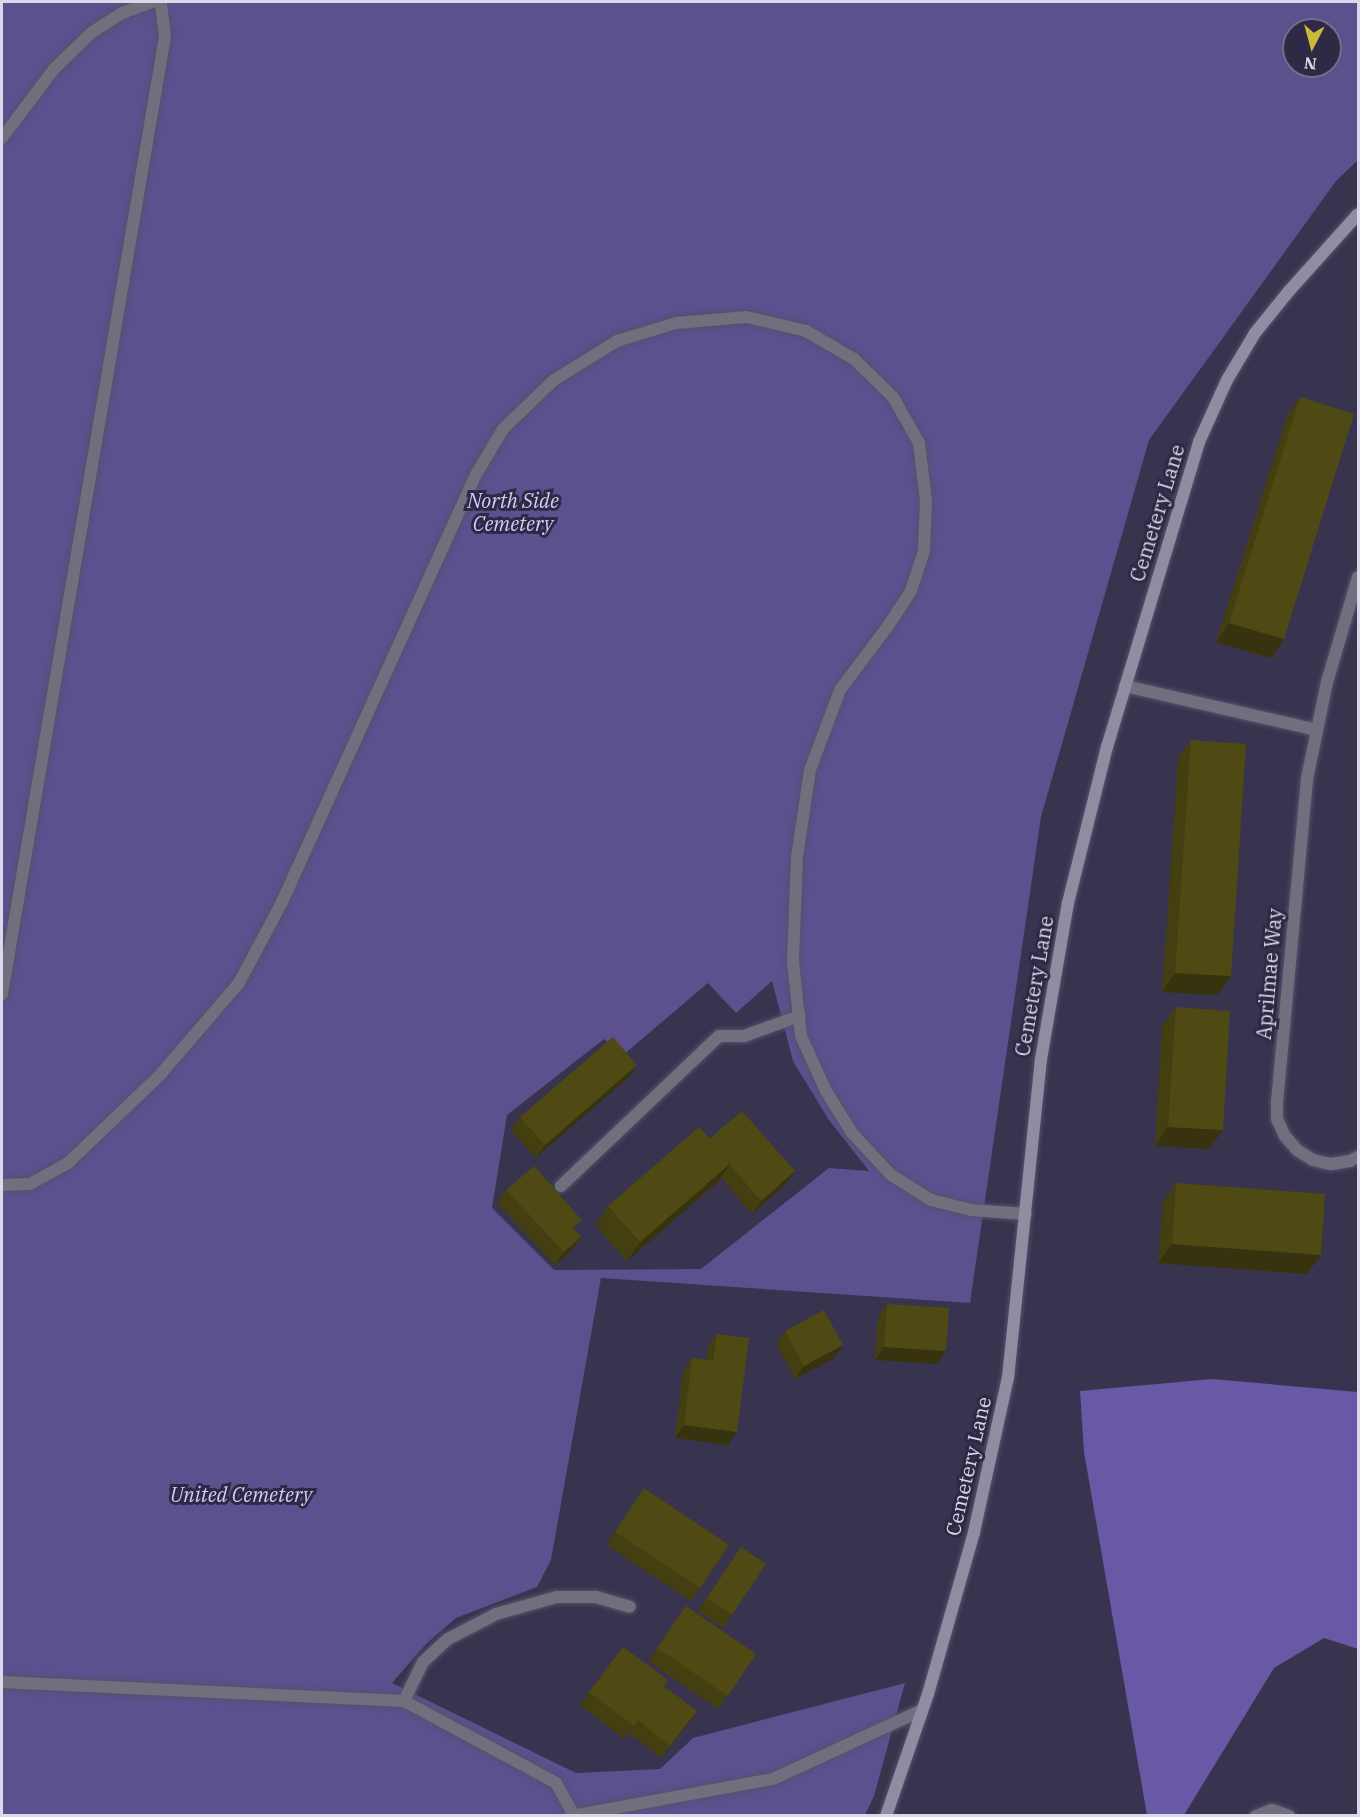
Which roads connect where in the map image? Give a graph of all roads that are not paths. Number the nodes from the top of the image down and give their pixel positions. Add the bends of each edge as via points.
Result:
1 (153, 2) edge
2 (161, 2) edge
3 (2, 138) edge
4 (1359, 214) edge
5 (1359, 577) edge
6 (1125, 686) junction
7 (1317, 730) junction
8 (2, 994) edge
9 (800, 1016) junction
10 (1359, 1157) edge
11 (2, 1185) edge
12 (561, 1186) dead end
13 (1026, 1214) junction
14 (630, 1607) dead end
15 (2, 1682) edge
16 (404, 1701) junction
17 (920, 1711) junction
18 (572, 1815) edge
19 (886, 1815) edge
20 (1256, 1815) edge
21 (1289, 1815) edge

1 - 3 street via 122,14 91,33 54,69
2 - 8 street via 165,36
4 - 6 street, Cemetery Lane via 1255,333 1227,380 1199,442
5 - 7 street, Aprilmae Way via 1327,682
6 - 7 street
6 - 13 street, Cemetery Lane via 1068,903 1041,1059
7 - 10 street, Aprilmae Way via 1307,779 1277,1119 1297,1150 1313,1160 1331,1164
9 - 11 street via 793,962 797,857 810,770 840,690 911,591 924,551 926,501 919,443 892,397 854,359 806,331 747,317 676,323 617,341 554,380 503,429 477,473 282,902 239,983 159,1076 68,1163 30,1184
9 - 12 street via 744,1036 719,1036
9 - 13 street via 801,1036 826,1091 852,1133 891,1176 931,1200 971,1210
13 - 17 street, Cemetery Lane via 1008,1378 974,1532
14 - 16 street via 596,1597 557,1597 496,1614 448,1639 423,1662
15 - 16 street
16 - 18 street via 556,1783
17 - 18 street via 772,1779
17 - 19 street, Cemetery Lane
20 - 21 street via 1272,1810

